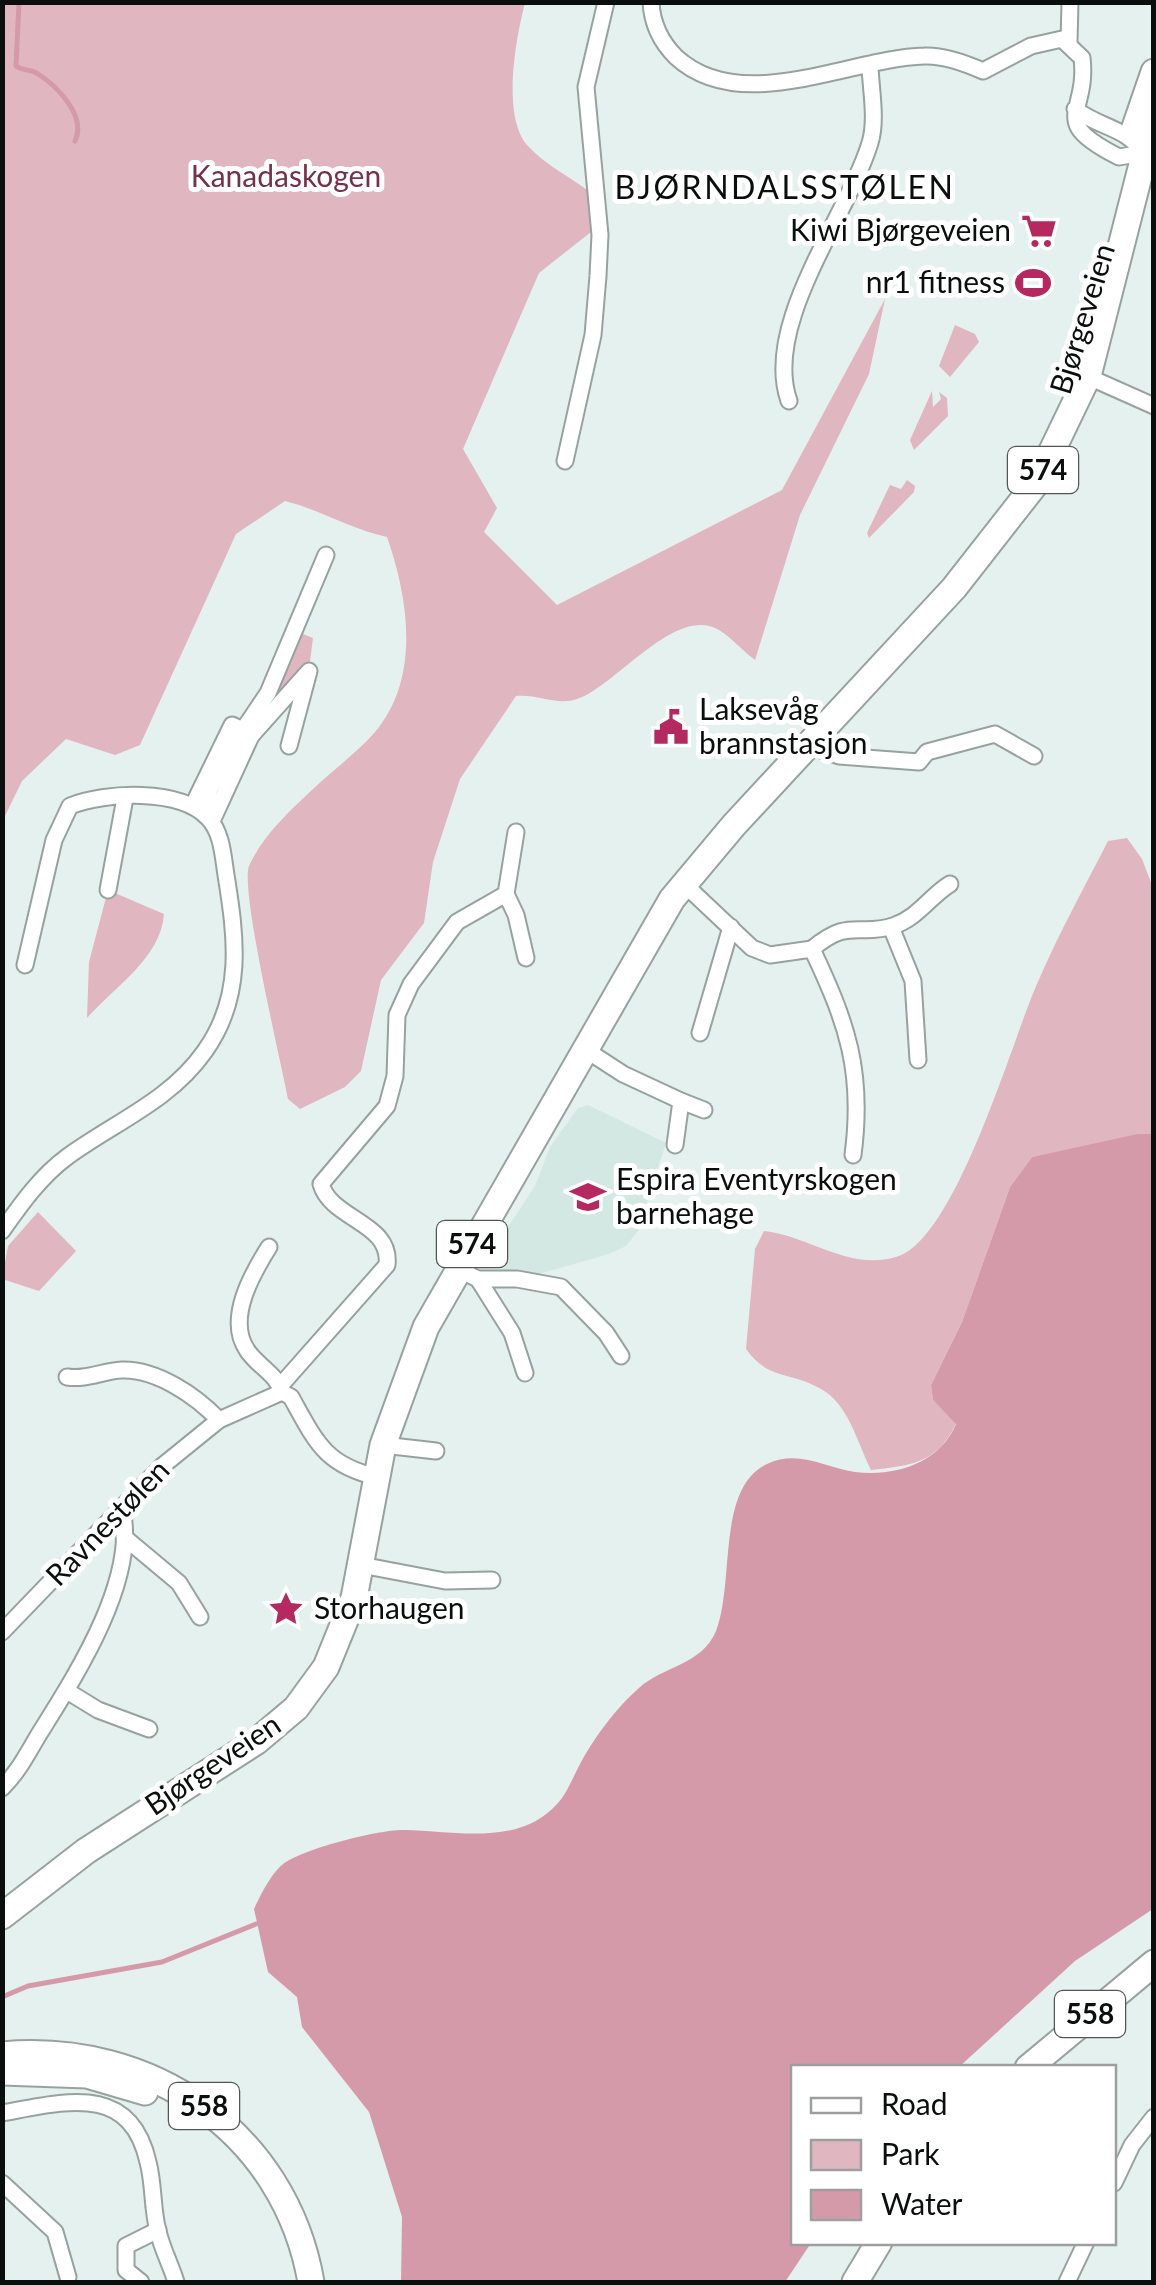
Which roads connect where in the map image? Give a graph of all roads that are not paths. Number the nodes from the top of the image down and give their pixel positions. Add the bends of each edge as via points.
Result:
1 (606, 2) edge
2 (651, 2) edge
3 (1070, 2) edge
4 (1069, 42) junction
5 (870, 67) junction
6 (1154, 72) edge
7 (1075, 110) junction
8 (1154, 117) edge
9 (1134, 149) junction
10 (1081, 373) junction
11 (789, 401) dead end
12 (1154, 406) edge
13 (565, 461) dead end
14 (326, 555) dead end
15 (247, 733) junction
16 (289, 746) dead end
17 (809, 746) junction
18 (1034, 756) dead end
19 (124, 798) junction
20 (203, 813) junction
21 (516, 832) dead end
22 (684, 884) junction
23 (950, 884) dead end
24 (108, 890) dead end
25 (506, 894) junction
26 (892, 927) junction
27 (730, 928) junction
28 (812, 949) junction
29 (526, 958) dead end
30 (25, 966) dead end
31 (700, 1034) dead end
32 (584, 1048) junction
33 (918, 1060) dead end
34 (681, 1101) junction
35 (704, 1110) dead end
36 (675, 1145) dead end
37 (853, 1155) dead end
38 (2, 1231) edge
39 (269, 1248) dead end
40 (468, 1274) junction
41 (622, 1356) dead end
42 (525, 1374) dead end
43 (67, 1377) dead end
44 (281, 1388) junction
45 (220, 1420) junction
46 (383, 1446) junction
47 (436, 1450) dead end
48 (378, 1478) junction
49 (122, 1510) junction
50 (124, 1537) junction
51 (361, 1565) junction
52 (492, 1580) dead end
53 (200, 1617) dead end
54 (2, 1632) edge
55 (68, 1691) junction
56 (148, 1729) dead end
57 (2, 1788) edge
58 (2, 1916) edge
59 (1154, 1963) edge
60 (2, 2055) edge
61 (1032, 2065) edge
62 (2, 2072) edge
63 (2, 2113) edge
64 (1154, 2117) edge
65 (1116, 2179) edge
66 (2, 2183) edge
67 (158, 2230) junction
68 (877, 2245) edge
69 (1085, 2245) edge
70 (68, 2277) dead end
71 (141, 2282) edge
72 (176, 2282) edge
73 (294, 2282) edge
74 (310, 2282) edge
75 (855, 2282) edge
76 (1067, 2282) edge

1 - 13 street via 586,87 598,208 593,336
2 - 5 street via 667,47 708,75 765,82
3 - 4 street
4 - 5 street via 1044,40 983,72 924,56
4 - 7 street via 1083,66
5 - 11 street via 870,143 805,281 781,376
6 - 9 main road, Bjørgeveien / 574
7 - 9 street
7 - 9 street via 1078,130
8 - 9 main road, Bjørgeveien / 574
9 - 10 main road, Bjørgeveien / 574
10 - 12 street
10 - 17 main road, Bjørgeveien / 574 via 1037,482
14 - 15 street
15 - 16 street via 309,671
15 - 20 street
15 - 20 street via 232,725
17 - 18 street via 838,756 919,762 927,752 996,734
17 - 22 main road, Bjørgeveien / 574
19 - 20 street
19 - 24 street
19 - 30 street via 89,799 62,816
20 - 38 street via 222,852 236,942 234,986 215,1035 181,1080 144,1111 44,1178
21 - 25 street
22 - 27 street
22 - 32 main road, Bjørgeveien / 574
23 - 26 street
25 - 29 street
25 - 44 street via 457,922 402,1002 387,1106 321,1184 331,1201 383,1240 387,1264
26 - 28 street via 850,926
26 - 33 street via 914,981
27 - 28 street via 770,955
27 - 31 street
28 - 37 street via 841,1009 858,1071
32 - 34 street
32 - 40 main road, Bjørgeveien / 574
34 - 35 street
34 - 36 street
39 - 44 street via 250,1276 240,1336
40 - 41 street via 560,1287
40 - 42 street via 505,1320
40 - 46 main road, Bjørgeveien / 574 via 412,1359
43 - 45 street via 148,1374 190,1394
44 - 45 street, Ravnestølen
44 - 48 street via 327,1456
45 - 49 street, Ravnestølen
46 - 47 street
46 - 48 main road, Bjørgeveien / 574
48 - 51 main road, Bjørgeveien / 574
49 - 50 street
49 - 54 street, Ravnestølen
50 - 53 street via 179,1583
50 - 55 street via 102,1625
51 - 52 street via 445,1581
51 - 58 main road, Bjørgeveien / 574 via 336,1648 296,1708
55 - 56 street
55 - 57 street
59 - 61 main road, 558
60 - 74 main road, 558 via 72,2055 120,2065 173,2087 219,2117 276,2184
62 - 73 main road, 558 via 54,2071 116,2082 195,2120 257,2186
63 - 67 street via 80,2101 119,2110 142,2138
64 - 65 street
66 - 70 street via 55,2232
67 - 71 street via 126,2246 126,2270
67 - 72 street
68 - 75 main road
69 - 76 street

